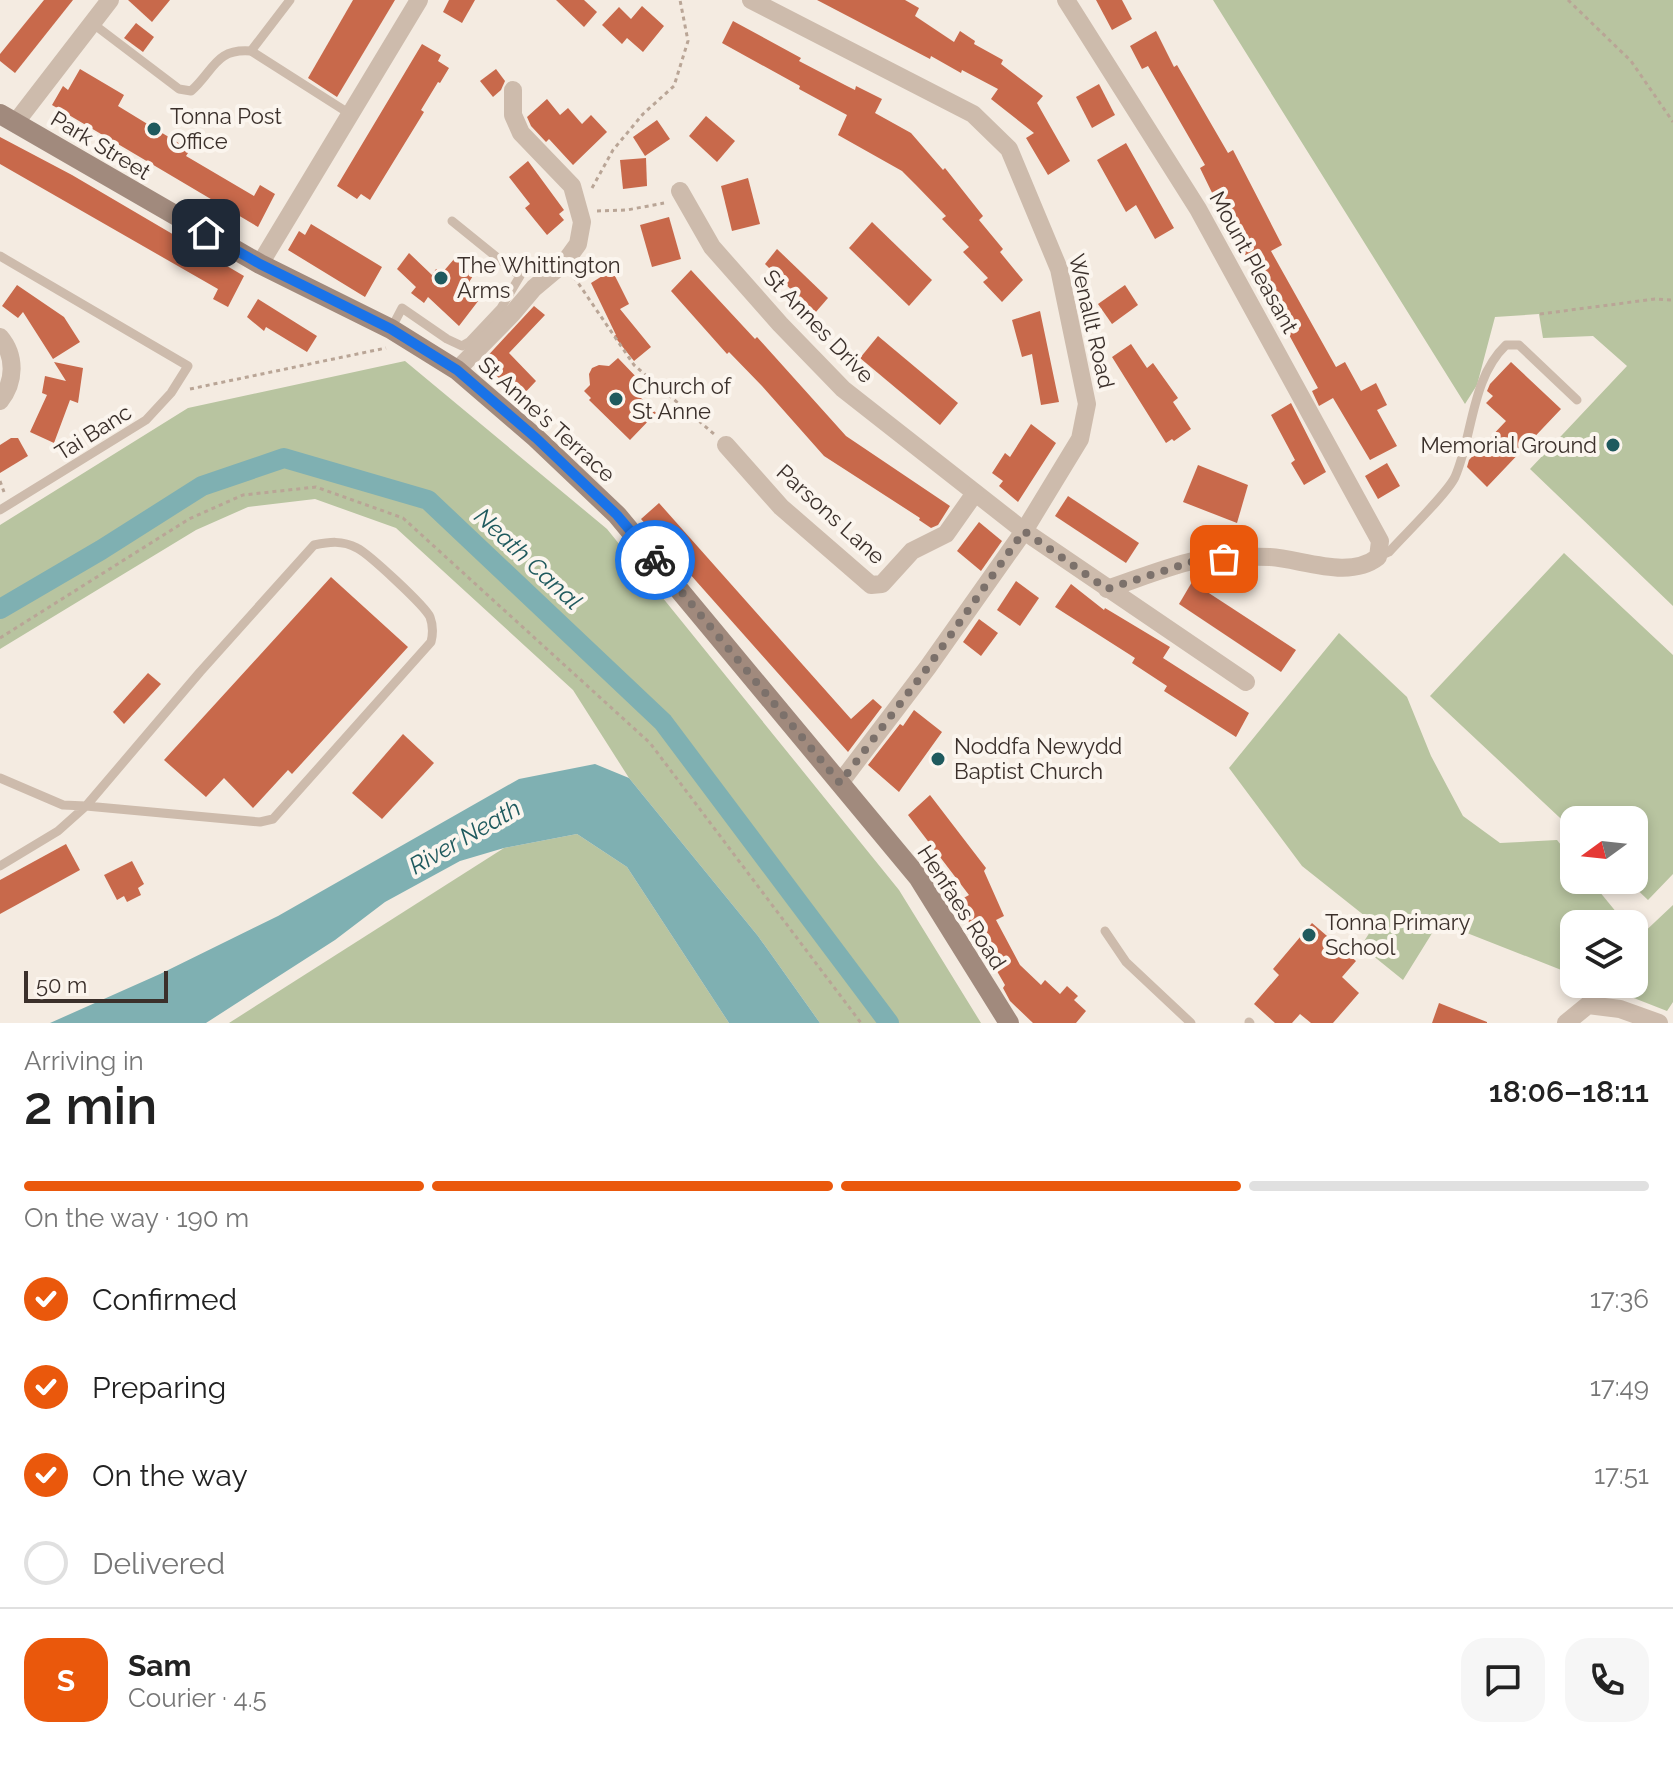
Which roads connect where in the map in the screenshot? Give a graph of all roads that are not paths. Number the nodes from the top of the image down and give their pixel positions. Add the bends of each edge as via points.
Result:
1 (110, 0) edge
2 (290, 0) edge
3 (419, 0) edge
4 (751, 0) edge
5 (1066, 0) edge
6 (92, 23) junction
7 (251, 51) junction
8 (513, 90) dead end
9 (350, 114) junction
10 (8, 118) edge
11 (680, 191) road end
12 (452, 221) dead end
13 (0, 256) edge
14 (260, 264) junction
15 (347, 307) joint
16 (391, 329) junction
17 (0, 337) edge
18 (457, 370) junction
19 (1577, 400) dead end
20 (0, 401) edge
21 (726, 445) road end
22 (975, 493) junction
23 (0, 510) edge
24 (1024, 531) junction
25 (1378, 557) junction
26 (1107, 589) junction
27 (1246, 682) dead end
28 (0, 778) edge
29 (840, 783) junction
30 (86, 806) junction
31 (0, 866) edge
32 (1105, 931) dead end
33 (1009, 1023) edge
34 (1191, 1023) edge
35 (1566, 1023) edge
36 (1659, 1023) edge

1 - 6 street
2 - 7 lane
3 - 9 street
4 - 24 street, Wenallt Road via 973,114 1009,149 1059,269 1087,404 1080,439
5 - 25 street, Mount Pleasant via 1205,222 1363,506 1380,541
6 - 7 lane via 179,89 191,91 232,50
6 - 10 street
7 - 9 lane
8 - 18 street via 513,115 521,133 572,186 582,222 578,244
9 - 14 street
10 - 14 main road, Park Street
11 - 22 street, St Annes Drive via 712,247 833,379
12 - 16 lane via 520,276 501,308 462,346 402,308
13 - 23 lane, Tai Banc via 188,366 146,420
14 - 15 main road, Park Street
15 - 16 main road, St Anne's Terrace
16 - 18 main road, St Anne's Terrace
17 - 20 street via 12,361 11,381
18 - 29 main road, St Anne's Terrace via 617,515
19 - 25 lane via 1519,345 1506,345 1481,386 1454,480 1389,552
21 - 22 street, Parsons Lane via 781,507 871,585 882,584 912,551 946,534
22 - 24 street, St Annes Drive
24 - 26 street, St Annes Drive
24 - 29 street, Wenallt Road
25 - 26 street via 1369,564 1336,567 1270,557 1201,559
26 - 27 street, St Annes Drive
28 - 30 lane via 63,805
29 - 33 main road, Henfaes Road via 918,877
30 - 30 lane via 314,545 334,541 355,547 380,563 429,615 431,642 273,819
30 - 31 lane via 58,831
32 - 34 lane via 1126,962
35 - 36 street via 1588,1005

